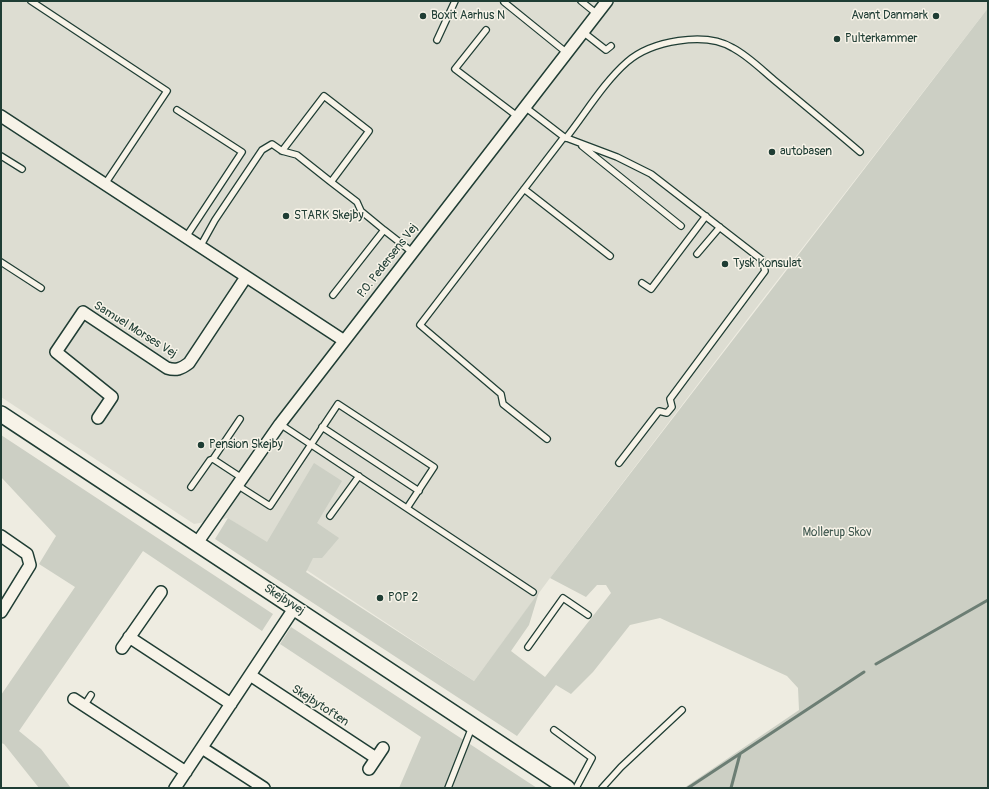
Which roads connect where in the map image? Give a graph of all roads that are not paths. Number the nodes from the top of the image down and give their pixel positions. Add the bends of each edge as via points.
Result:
1 (30, 1) edge
2 (455, 1) edge
3 (581, 1) edge
4 (607, 1) edge
5 (504, 2) edge
6 (597, 14) junction
7 (486, 30) dead end
8 (583, 32) junction
9 (437, 40) dead end
10 (611, 46) dead end
11 (567, 53) junction
12 (525, 107) junction
13 (178, 110) dead end
14 (1, 116) edge
15 (517, 116) junction
16 (565, 137) junction
17 (577, 142) junction
18 (282, 150) junction
19 (860, 152) dead end
20 (1, 156) edge
21 (22, 169) dead end
22 (331, 182) junction
23 (105, 184) junction
24 (524, 189) junction
25 (706, 216) junction
26 (681, 226) dead end
27 (720, 227) junction
28 (384, 230) junction
29 (186, 237) junction
30 (200, 247) junction
31 (412, 252) junction
32 (698, 254) dead end
33 (610, 256) dead end
34 (1, 262) edge
35 (246, 277) junction
36 (642, 283) dead end
37 (41, 288) dead end
38 (333, 295) dead end
39 (343, 340) junction
40 (1, 414) edge
41 (98, 418) dead end
42 (240, 419) dead end
43 (280, 424) junction
44 (322, 427) junction
45 (547, 439) dead end
46 (311, 445) junction
47 (213, 459) junction
48 (619, 463) dead end
49 (359, 476) junction
50 (240, 481) junction
51 (191, 487) dead end
52 (419, 490) junction
53 (407, 508) junction
54 (330, 516) dead end
55 (1, 536) edge
56 (198, 543) junction
57 (161, 592) dead end
58 (533, 592) dead end
59 (295, 607) junction
60 (1, 612) edge
61 (588, 615) dead end
62 (129, 637) junction
63 (528, 647) dead end
64 (122, 648) dead end
65 (250, 676) junction
66 (90, 695) dead end
67 (74, 699) dead end
68 (231, 704) junction
69 (84, 706) junction
70 (682, 710) dead end
71 (473, 725) junction
72 (554, 730) dead end
73 (202, 748) junction
74 (383, 748) dead end
75 (376, 758) junction
76 (369, 769) dead end
77 (186, 772) junction
78 (175, 788) edge
79 (264, 788) edge
80 (448, 788) edge
81 (567, 788) edge
82 (576, 788) edge
83 (602, 788) edge

1 - 23 lane via 167,91
2 - 9 lane
3 - 6 lane
4 - 6 street, P.O. Pedersens Vej
5 - 11 lane
6 - 8 street, P.O. Pedersens Vej
7 - 15 lane via 455,69
8 - 10 lane via 606,50
8 - 11 street, P.O. Pedersens Vej
11 - 12 street, P.O. Pedersens Vej
12 - 15 street, P.O. Pedersens Vej
12 - 16 lane
13 - 29 lane via 242,152
14 - 23 street
15 - 31 street, P.O. Pedersens Vej
16 - 17 lane
16 - 19 lane via 627,62 656,45 680,40 698,40 732,47
16 - 24 lane
17 - 25 lane via 639,167
17 - 26 lane
18 - 22 lane via 297,155
18 - 22 lane via 324,96 369,131
18 - 30 lane via 272,144 262,150
20 - 21 lane
22 - 28 lane via 357,202 360,211
23 - 29 street
24 - 33 lane
24 - 45 lane via 420,325 501,394 503,404
25 - 27 lane
25 - 36 lane via 651,289
27 - 32 lane
27 - 48 lane via 762,260 765,271 670,399 672,407 667,413 659,412
28 - 31 lane
28 - 38 lane
29 - 30 street
30 - 35 street
31 - 39 street, P.O. Pedersens Vej
34 - 37 lane
35 - 39 street
35 - 41 street, Samuel Morses Vej via 189,363 182,369 167,368 83,312 56,352 112,397
39 - 43 street, P.O. Pedersens Vej
40 - 56 street, Skejbyvej
42 - 47 lane
43 - 46 lane
43 - 50 street, P.O. Pedersens Vej
44 - 46 lane
44 - 52 lane
44 - 52 lane via 338,404 434,467
46 - 49 lane
46 - 50 lane via 270,506
47 - 50 lane
47 - 51 lane
49 - 53 lane
49 - 54 lane
50 - 56 street, P.O. Pedersens Vej
52 - 53 lane
53 - 58 lane
55 - 60 street via 27,554 30,565
56 - 59 street, Skejbyvej
57 - 62 street
59 - 65 street
59 - 71 street, Skejbyvej
61 - 63 lane via 563,598
62 - 64 street
62 - 68 street
65 - 68 street
65 - 75 street, Skejbytoften
66 - 69 lane
67 - 69 street
68 - 73 street
69 - 77 street
70 - 83 lane
71 - 80 lane
71 - 81 street, Skejbyvej
72 - 82 lane via 592,758
73 - 77 street
73 - 79 street
74 - 75 street
75 - 76 street
77 - 78 street

